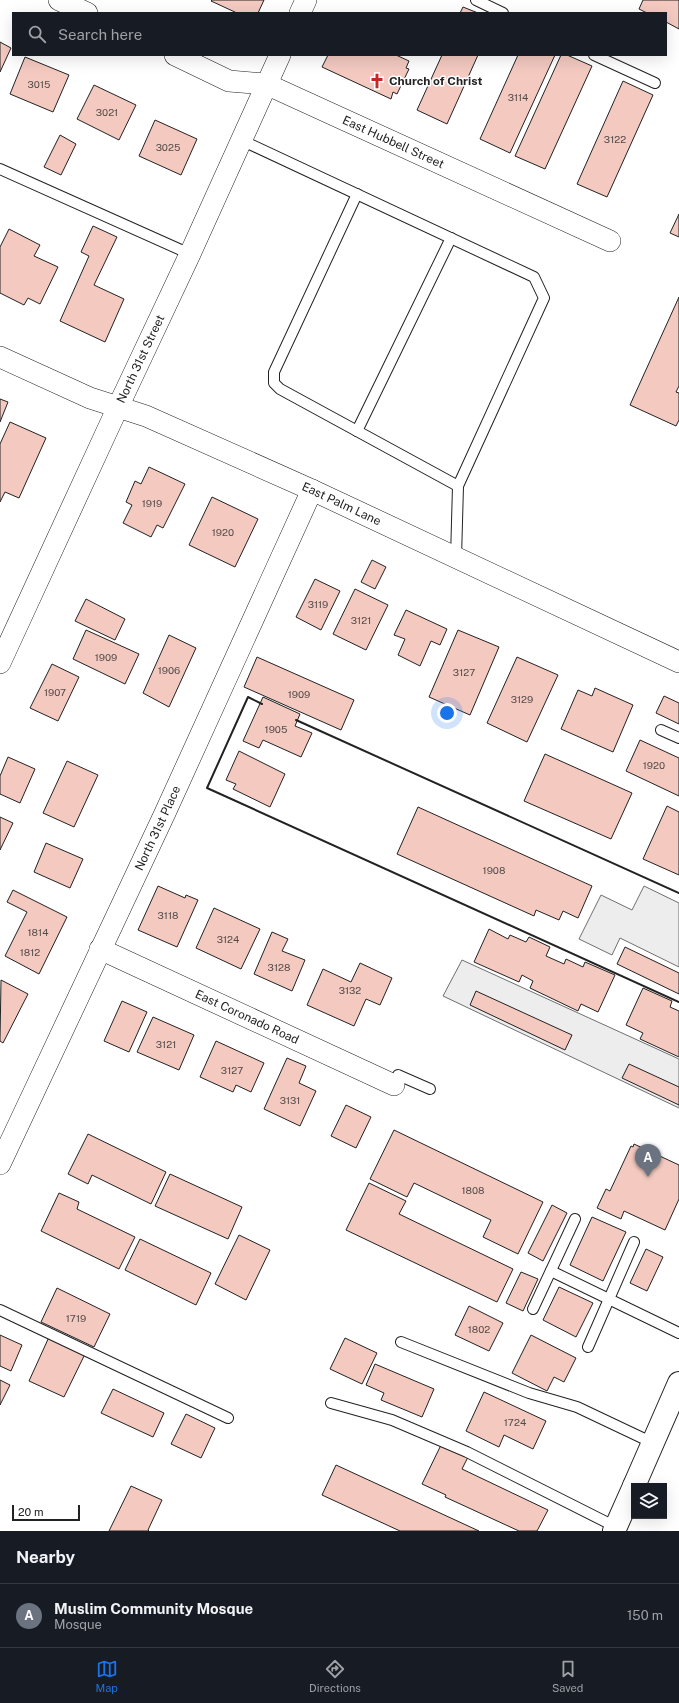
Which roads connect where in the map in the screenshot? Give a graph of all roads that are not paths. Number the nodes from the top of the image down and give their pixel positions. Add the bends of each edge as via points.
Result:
1 (59, 0) edge
2 (306, 0) edge
3 (476, 0) edge
4 (85, 12) edge
5 (300, 12) edge
6 (501, 12) edge
7 (177, 56) edge
8 (280, 56) edge
9 (596, 56) edge
10 (654, 83) dead end
11 (266, 84) junction
12 (241, 140) junction
13 (0, 169) edge
14 (357, 194) junction
15 (451, 238) junction
16 (610, 241) dead end
17 (190, 254) junction
18 (0, 356) edge
19 (118, 407) junction
20 (357, 432) junction
21 (458, 486) junction
22 (312, 490) junction
23 (456, 558) junction
24 (679, 662) edge
25 (0, 663) edge
26 (661, 730) dead end
27 (679, 738) edge
28 (100, 949) junction
29 (394, 1085) joint
30 (430, 1089) dead end
31 (0, 1164) edge
32 (575, 1219) dead end
33 (634, 1242) dead end
34 (551, 1271) junction
35 (609, 1300) junction
36 (533, 1309) dead end
37 (0, 1310) edge
38 (679, 1333) edge
39 (401, 1342) dead end
40 (588, 1347) dead end
41 (679, 1383) edge
42 (331, 1404) dead end
43 (228, 1418) dead end
44 (653, 1443) junction
45 (635, 1483) edge
46 (631, 1493) edge
47 (615, 1529) edge

1 - 4 street
2 - 5 street
3 - 6 lane
7 - 11 street, East Hubbell Street via 228,81
8 - 11 street, North 31st Street
9 - 10 lane
11 - 12 street, North 31st Street
11 - 16 street, East Hubbell Street
12 - 14 lane
12 - 17 street, North 31st Street
13 - 17 lane
14 - 15 lane
14 - 20 lane via 274,372 274,383 280,390
15 - 20 lane
15 - 21 lane via 534,277 544,298
17 - 19 street, North 31st Street
18 - 19 street, East Palm Lane via 90,398
19 - 22 street, East Palm Lane via 146,416
19 - 25 street, North 31st Street
20 - 21 lane
21 - 23 lane
22 - 23 street, East Palm Lane
22 - 28 street, North 31st Place
23 - 24 street, East Palm Lane
26 - 27 lane
28 - 29 street, East Coronado Road
28 - 31 street, North 31st Place
29 - 30 lane via 398,1075
32 - 34 lane
33 - 35 lane
34 - 35 lane
34 - 36 lane
35 - 38 lane
35 - 40 lane
37 - 43 lane
39 - 44 lane via 529,1393 576,1407
41 - 44 main road
42 - 47 lane via 392,1420 467,1452
44 - 45 main road
46 - 47 main road

